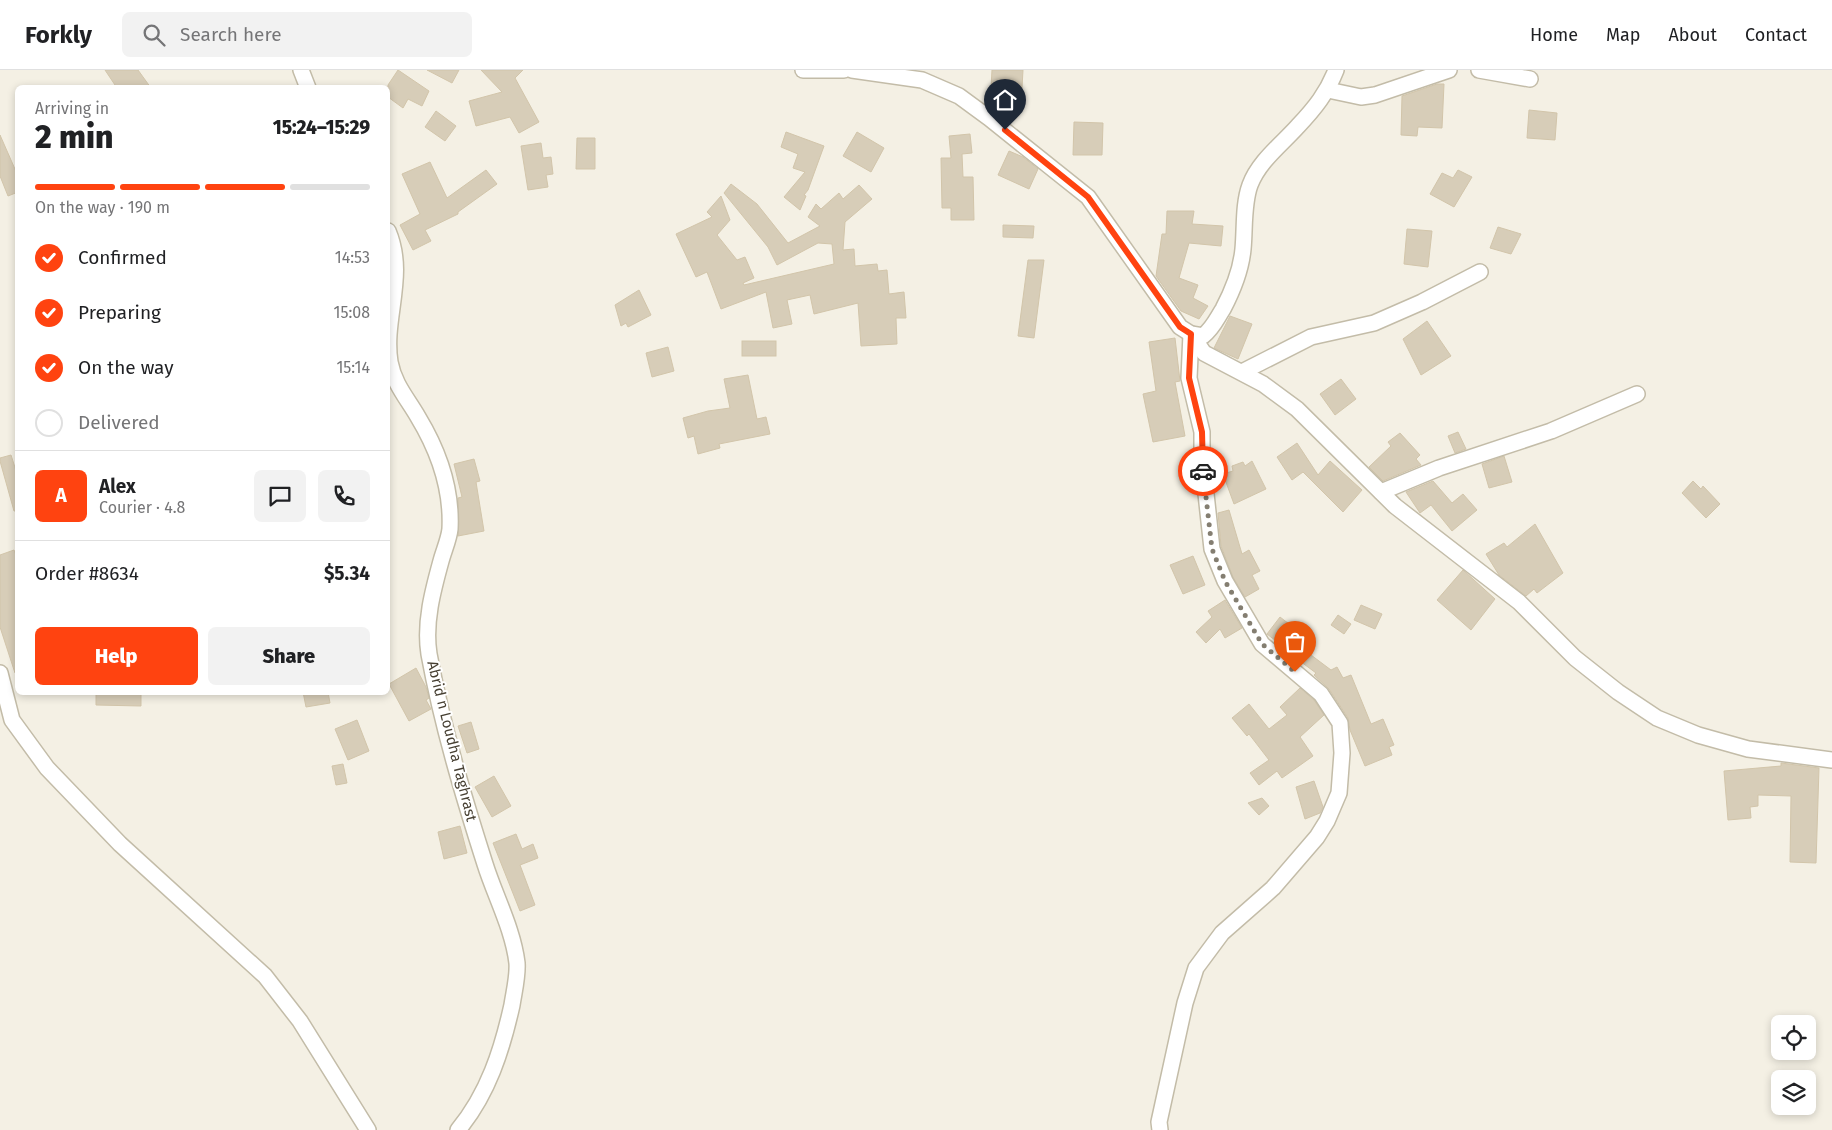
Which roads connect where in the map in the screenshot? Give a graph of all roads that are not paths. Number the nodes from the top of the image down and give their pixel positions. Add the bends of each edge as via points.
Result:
1 (301, 70) edge
2 (803, 70) edge
3 (844, 70) edge
4 (852, 70) edge
5 (1336, 70) edge
6 (1449, 70) edge
7 (1479, 70) edge
8 (1530, 79) dead end
9 (307, 85) edge
10 (1328, 90) junction
11 (390, 237) edge
12 (1480, 272) dead end
13 (390, 328) edge
14 (1191, 334) junction
15 (390, 362) edge
16 (1242, 372) junction
17 (1637, 394) dead end
18 (1381, 492) junction
19 (0, 673) edge
20 (1832, 760) edge
21 (368, 1130) edge
22 (458, 1130) edge
23 (1160, 1130) edge

1 - 9 street
2 - 3 street
4 - 14 street via 922,80 959,96 997,124 1088,197 1180,327
5 - 10 street
6 - 10 street via 1375,95
7 - 8 street
10 - 14 street via 1267,158 1250,184 1242,258 1232,292 1213,328 1203,336
11 - 13 street, Abrid n Loudha Taghrast via 396,270
12 - 16 street via 1374,323 1311,337
14 - 16 street via 1204,352
14 - 23 street via 1189,378 1202,432 1212,549 1225,581 1262,644 1321,694 1340,723 1342,753 1338,793 1317,838 1273,888 1222,933 1196,968 1185,1003 1159,1122
15 - 22 street, Abrid n Loudha Taghrast via 398,389 431,440 444,473 450,531 433,592 428,650 449,743 517,964 514,994 488,1084
16 - 18 street via 1297,409
17 - 18 street via 1552,431 1439,468
18 - 20 street via 1519,602 1590,670 1657,718 1698,735 1748,749
19 - 21 street via 12,720 47,768 120,844 265,976 300,1021

